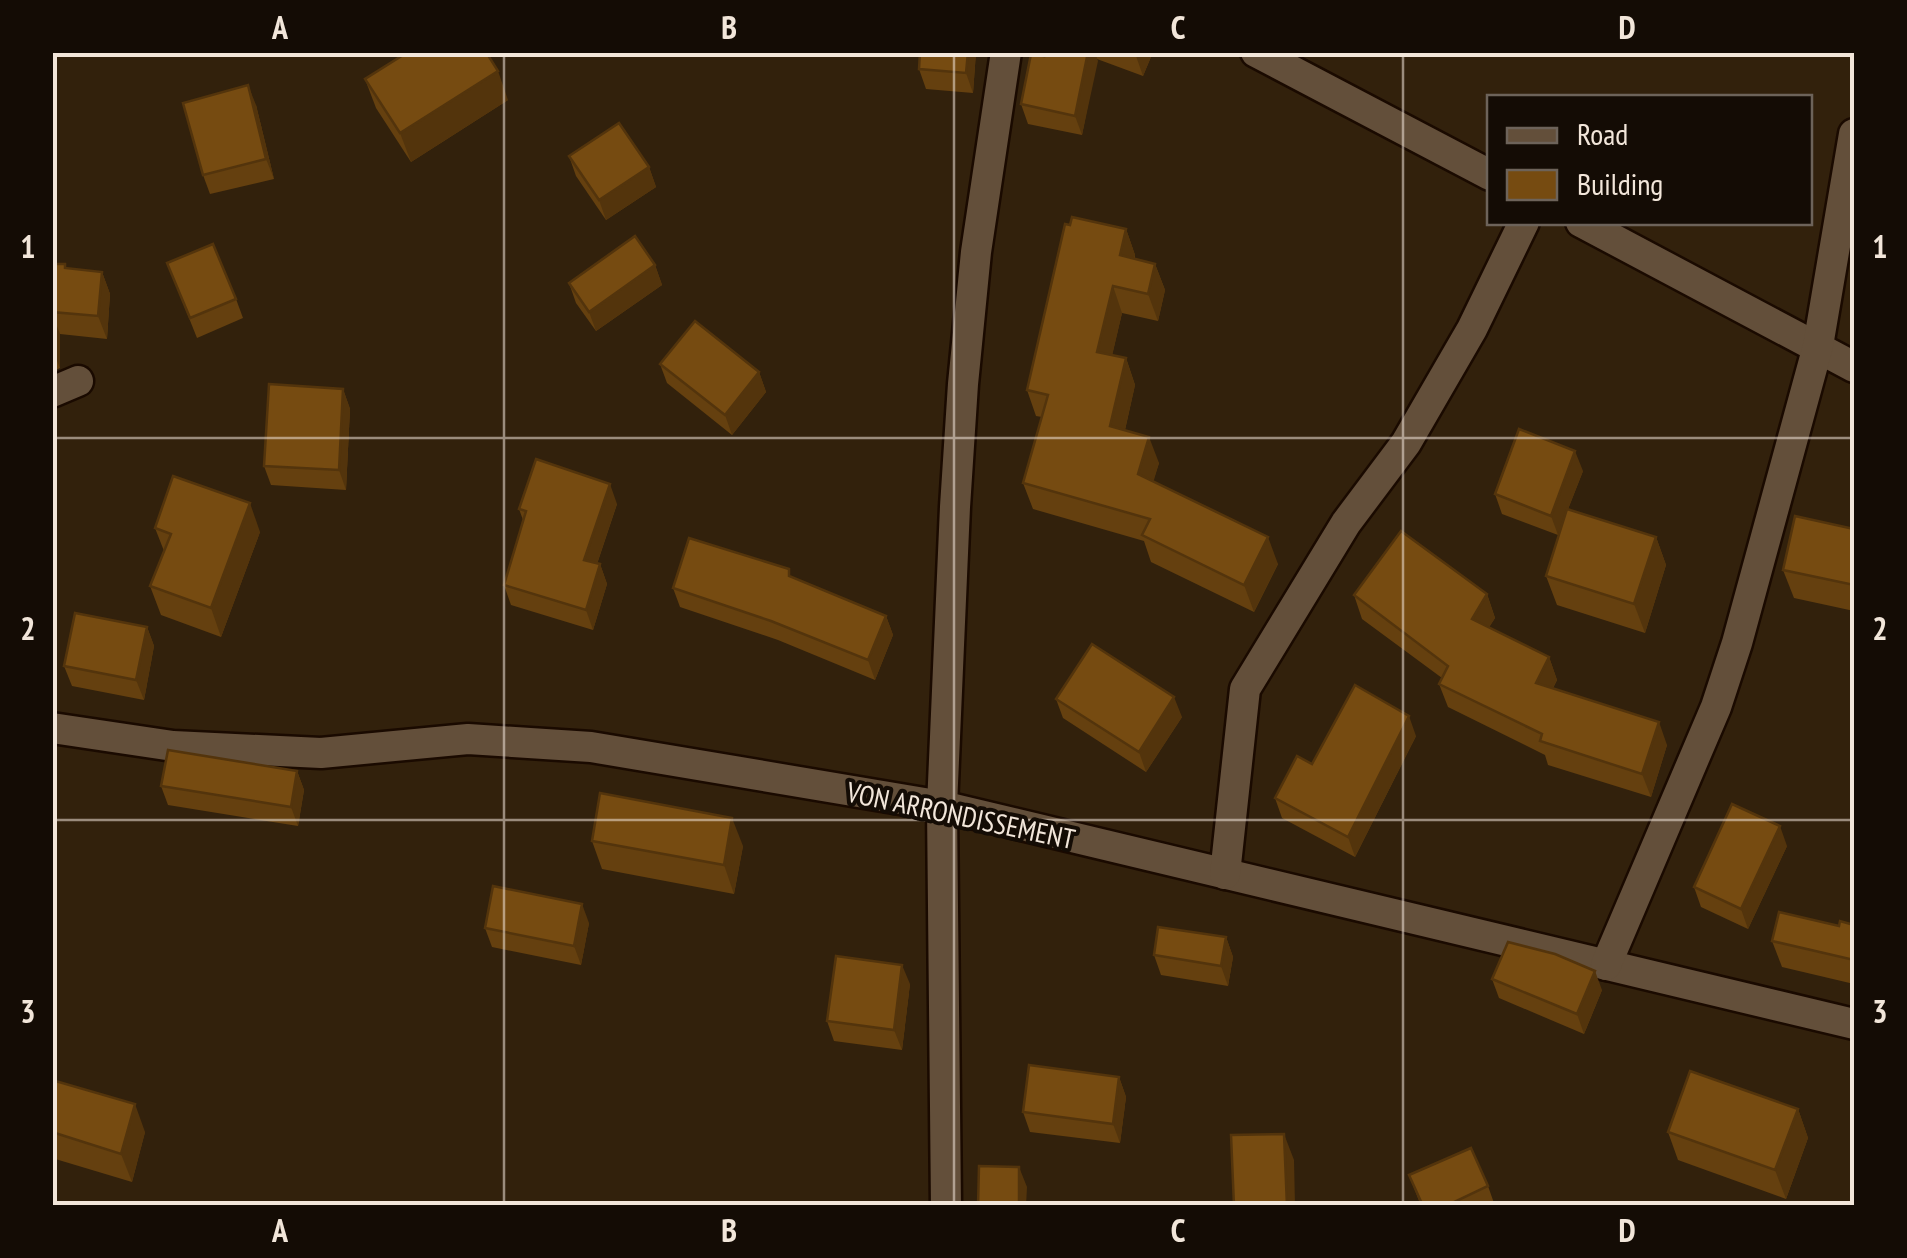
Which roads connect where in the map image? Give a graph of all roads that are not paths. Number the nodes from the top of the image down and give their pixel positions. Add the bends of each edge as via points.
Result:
1 (1006, 52) edge
2 (1256, 52) edge
3 (1854, 134) edge
4 (1487, 173) edge
5 (1523, 225) edge
6 (1586, 225) edge
7 (1818, 346) junction
8 (1854, 367) edge
9 (52, 728) edge
10 (942, 806) junction
11 (1226, 874) junction
12 (1606, 965) junction
13 (1854, 1024) edge
14 (946, 1206) edge

1 - 10 street via 963,384
2 - 4 street
3 - 7 street
5 - 11 street via 1406,444 1346,523 1246,690
6 - 7 street
7 - 8 street
7 - 12 street via 1716,707
9 - 10 street, VON ARRONDISSEMENT via 173,746 321,753 468,739 591,747
10 - 11 street, VON ARRONDISSEMENT
10 - 14 street
11 - 12 street, VON ARRONDISSEMENT
12 - 13 street, VON ARRONDISSEMENT

